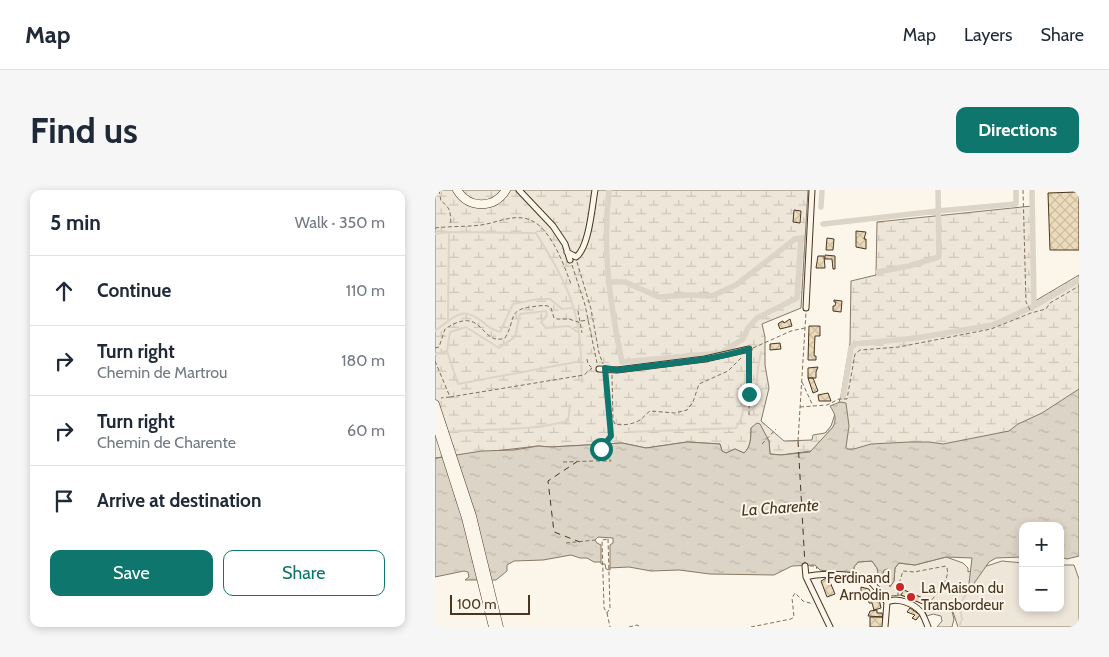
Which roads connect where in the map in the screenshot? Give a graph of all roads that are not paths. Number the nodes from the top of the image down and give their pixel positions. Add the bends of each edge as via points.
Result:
1 (457, 190) edge
2 (506, 190) edge
3 (519, 190) edge
4 (595, 190) edge
5 (812, 190) edge
6 (567, 252) junction
7 (570, 260) road end
8 (807, 308) road end
9 (749, 349) road end
10 (599, 369) road end
11 (438, 401) edge
12 (435, 421) edge
13 (805, 566) road end
14 (806, 577) junction
15 (887, 602) junction
16 (493, 627) edge
17 (499, 627) edge
18 (830, 627) edge
19 (885, 627) edge
20 (928, 627) edge

1 - 2 main road via 467,201 481,205 494,202
3 - 6 street via 543,213
4 - 6 street via 581,254 576,258
5 - 8 street
6 - 7 street
9 - 10 street via 705,359
11 - 17 main road via 483,556
12 - 16 main road via 466,518
13 - 14 street
14 - 15 street via 833,574 869,581
14 - 18 street
15 - 19 street
15 - 20 street via 903,601 918,610

